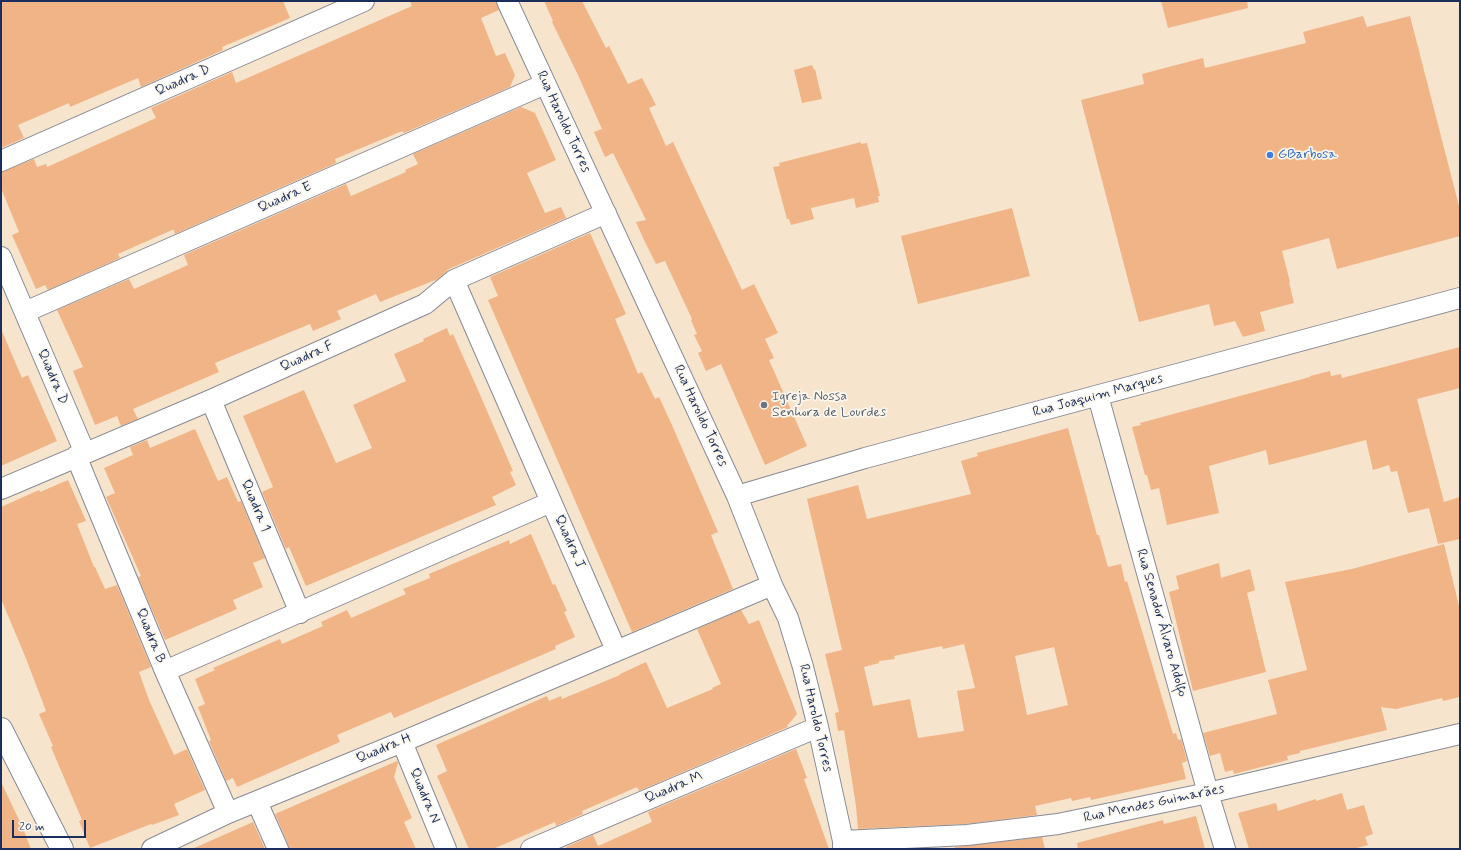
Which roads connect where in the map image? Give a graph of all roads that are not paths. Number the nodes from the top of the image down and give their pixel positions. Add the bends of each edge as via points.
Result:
1 (364, 1) edge
2 (506, 1) edge
3 (545, 84) junction
4 (1, 160) edge
5 (606, 213) junction
6 (1, 257) edge
7 (454, 280) junction
8 (1460, 298) edge
9 (24, 312) junction
10 (1098, 396) junction
11 (211, 400) junction
12 (81, 454) junction
13 (1, 489) edge
14 (737, 496) junction
15 (551, 502) junction
16 (772, 585) junction
17 (300, 613) junction
18 (616, 650) junction
19 (165, 671) junction
20 (818, 727) junction
21 (1, 729) edge
22 (1460, 734) edge
23 (402, 742) junction
24 (1208, 793) junction
25 (257, 802) junction
26 (228, 813) junction
27 (843, 845) edge
28 (62, 849) edge
29 (152, 849) edge
30 (278, 849) edge
31 (446, 849) edge
32 (530, 849) edge
33 (1225, 849) edge

1 - 4 street, Quadra D
2 - 3 street, Rua Haroldo Torres
3 - 5 street, Rua Haroldo Torres
3 - 9 street, Quadra E
5 - 7 street, Quadra F
5 - 14 street, Rua Haroldo Torres
6 - 9 street, Quadra D
7 - 11 street, Quadra F via 425,304
7 - 15 street, Quadra J
8 - 10 street, Rua Joaquim Marques
9 - 12 street, Quadra D
10 - 14 street, Rua Joaquim Marques via 864,458
10 - 24 street, Rua Senador Álvaro Adolfo
11 - 12 street, Quadra F
11 - 17 street, Quadra 1
12 - 13 street, Quadra F
12 - 19 street, Quadra B
14 - 16 street, Rua Haroldo Torres
15 - 17 street
15 - 18 street, Quadra J
16 - 18 street
16 - 20 street, Rua Haroldo Torres via 790,625
17 - 19 street
18 - 23 street, Quadra H
19 - 26 street, Quadra B
20 - 27 street, Rua Haroldo Torres
20 - 32 street, Quadra M
21 - 28 main road
22 - 24 street, Rua Mendes Guimarães
23 - 25 street, Quadra H
23 - 31 street, Quadra N
24 - 27 street, Rua Mendes Guimarães via 1050,825
24 - 33 street, Rua Senador Álvaro Adolfo
25 - 26 street, Quadra H
25 - 30 street
26 - 29 street, Quadra H

